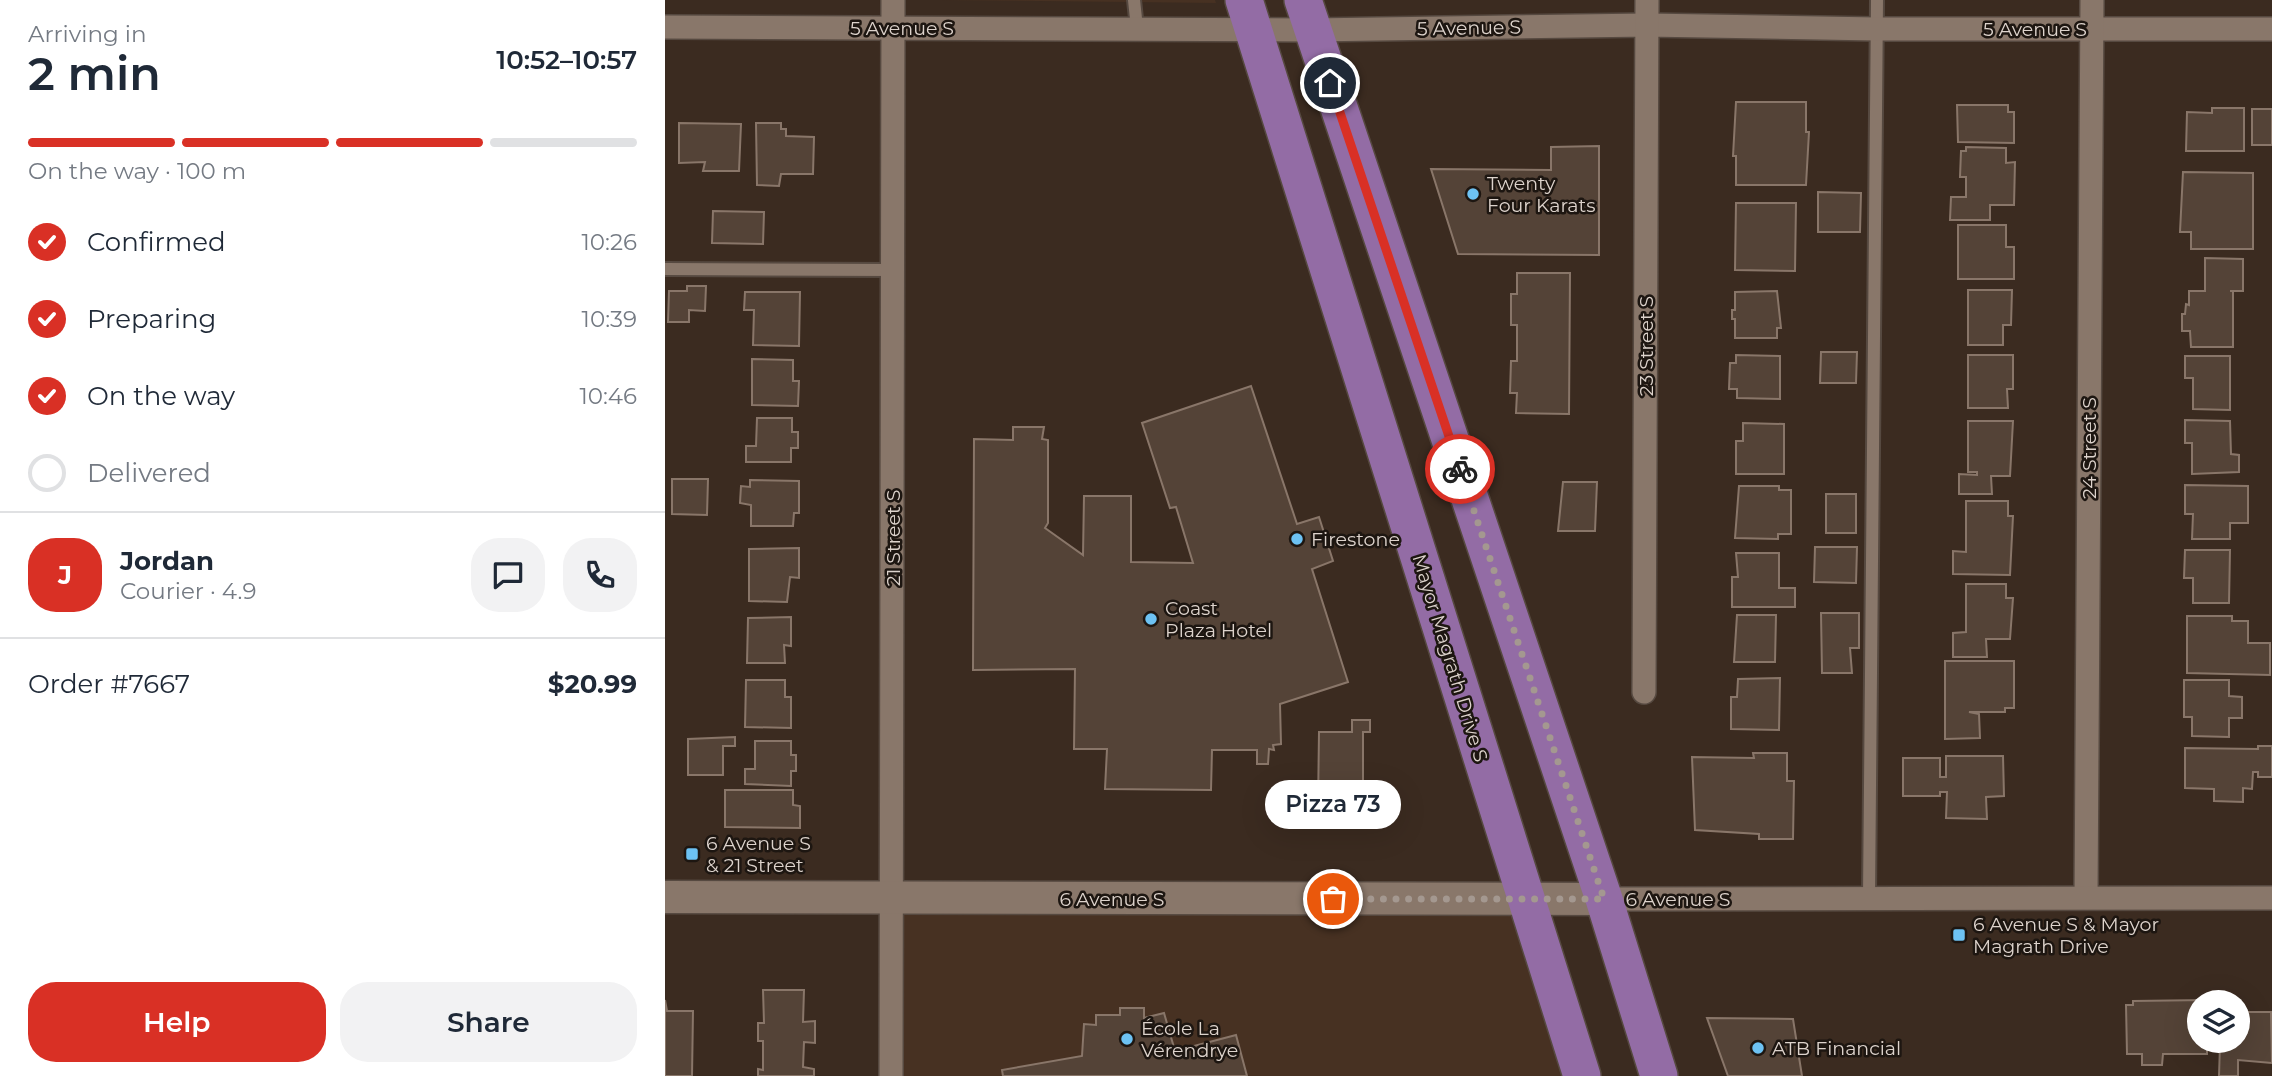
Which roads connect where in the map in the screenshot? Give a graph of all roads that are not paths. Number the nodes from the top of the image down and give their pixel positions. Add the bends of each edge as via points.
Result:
1 (894, 0) edge
2 (1134, 0) edge
3 (1647, 0) edge
4 (1877, 0) edge
5 (2092, 0) edge
6 (1249, 15) edge
7 (1308, 15) edge
8 (1647, 25) junction
9 (665, 27) edge
10 (894, 28) junction
11 (1137, 28) junction
12 (2272, 29) edge
13 (1877, 30) junction
14 (2091, 30) junction
15 (665, 269) edge
16 (893, 270) junction
17 (1644, 692) dead end
18 (665, 897) edge
19 (2086, 897) junction
20 (892, 898) junction
21 (1869, 898) junction
22 (2272, 898) edge
23 (1604, 899) junction
24 (1526, 900) junction
25 (891, 1076) edge
26 (1582, 1076) edge
27 (1659, 1076) edge

1 - 10 street, 21 Street S
2 - 11 lane
3 - 8 street, 23 Street S
4 - 13 lane
5 - 14 street, 24 Street S
6 - 7 street, 5 Avenue S
6 - 11 street, 5 Avenue S
6 - 24 main road, Mayor Magrath Drive S
7 - 8 street, 5 Avenue S
7 - 23 main road
8 - 13 street, 5 Avenue S
8 - 17 street, 23 Street S
9 - 10 street, 5 Avenue S
10 - 11 street, 5 Avenue S
10 - 16 street, 21 Street S
12 - 14 street, 5 Avenue S
13 - 14 street, 5 Avenue S
13 - 21 lane
14 - 19 street, 24 Street S
15 - 16 lane
16 - 20 street, 21 Street S
18 - 20 main road, 6 Avenue S
19 - 21 street, 6 Avenue S
19 - 22 street, 6 Avenue S
20 - 24 main road, 6 Avenue S
20 - 25 street, 21 Street S
21 - 23 street, 6 Avenue S
23 - 24 main road, 6 Avenue S
23 - 27 main road
24 - 26 main road, Mayor Magrath Drive S

